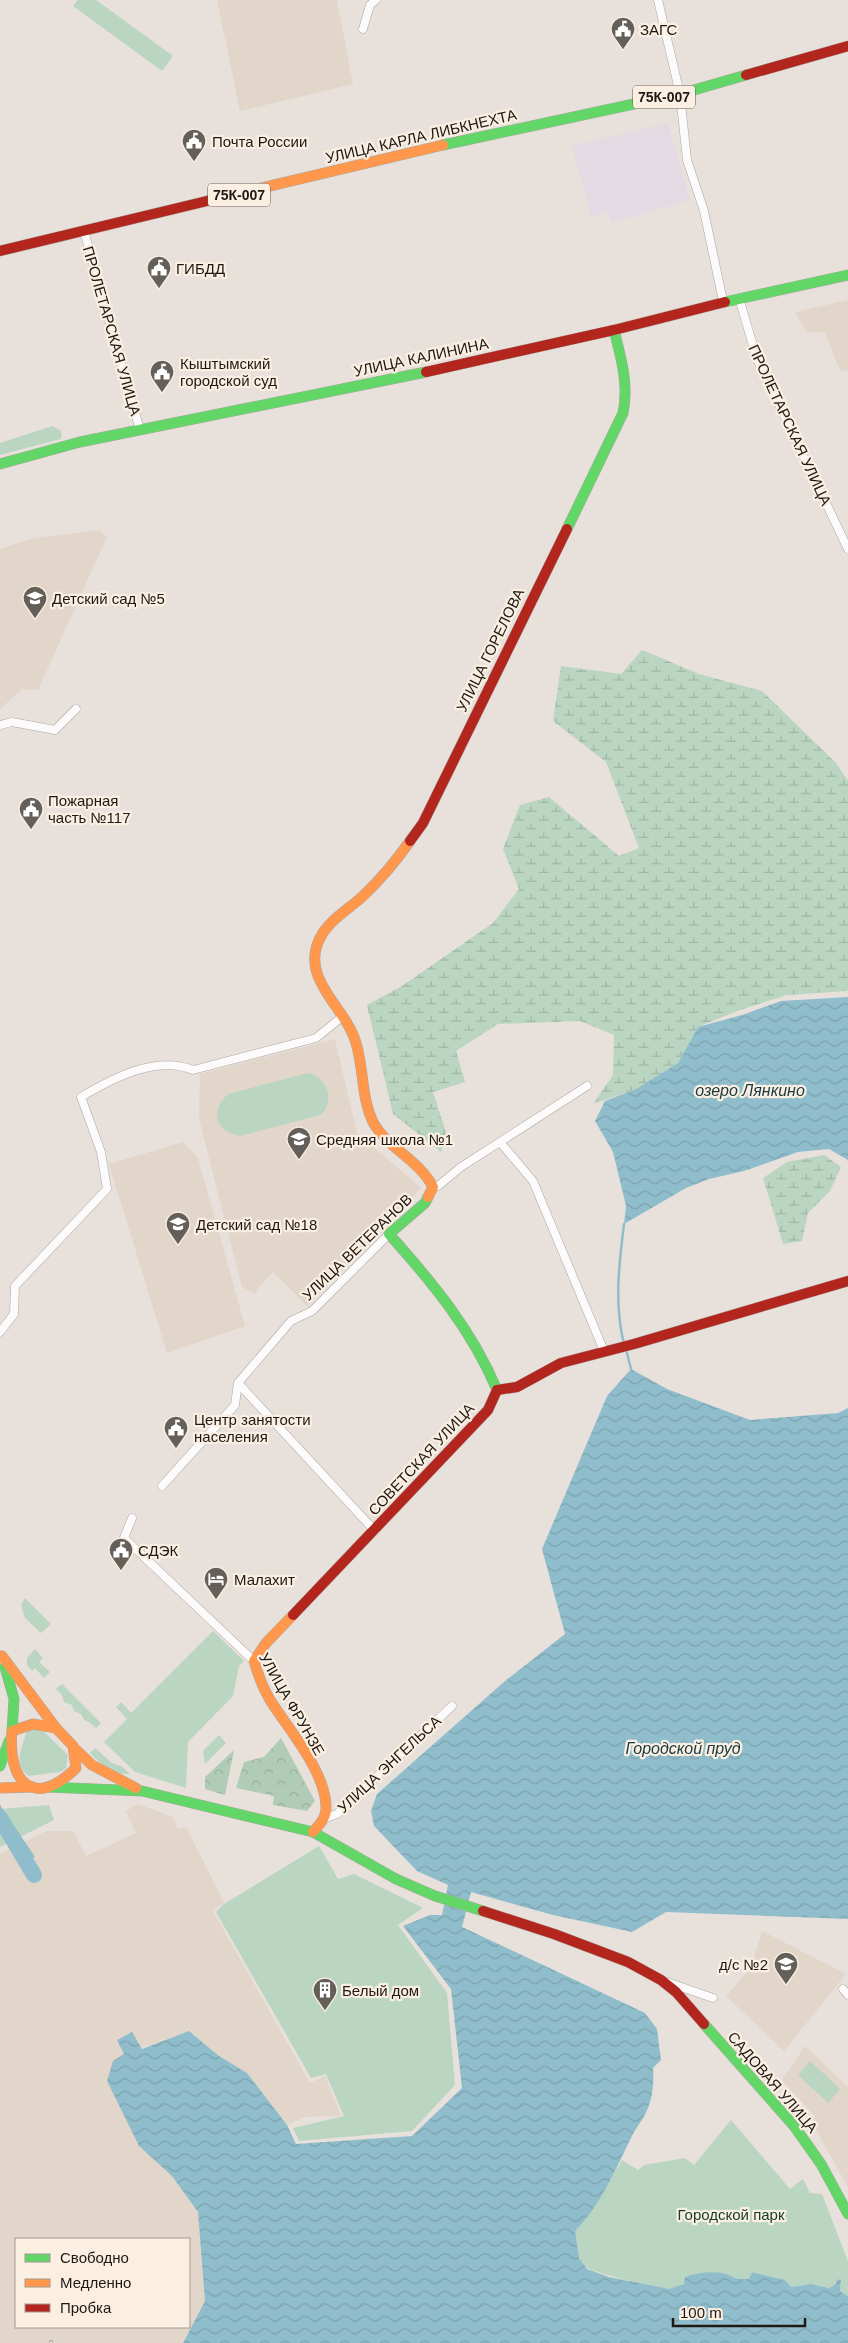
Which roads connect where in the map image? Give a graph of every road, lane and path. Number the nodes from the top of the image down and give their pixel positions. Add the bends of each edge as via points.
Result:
1 (376, 0) edge
2 (658, 0) edge
3 (363, 29) dead end
4 (848, 46) edge
5 (680, 94) junction
6 (84, 232) junction
7 (0, 251) edge
8 (848, 274) edge
9 (738, 298) junction
10 (723, 301) junction
11 (614, 330) junction
12 (140, 430) junction
13 (0, 464) edge
14 (848, 549) edge
15 (76, 709) dead end
16 (0, 725) edge
17 (342, 1017) junction
18 (587, 1086) dead end
19 (500, 1142) junction
20 (433, 1186) junction
21 (389, 1234) junction
22 (848, 1281) edge
23 (0, 1332) edge
24 (604, 1351) junction
25 (238, 1383) junction
26 (497, 1390) junction
27 (162, 1486) dead end
28 (132, 1518) dead end
29 (375, 1531) junction
30 (1, 1654) edge
31 (254, 1661) junction
32 (452, 1706) dead end
33 (56, 1728) junction
34 (11, 1735) junction
35 (72, 1746) junction
36 (0, 1766) edge
37 (32, 1787) junction
38 (48, 1787) junction
39 (0, 1788) edge
40 (142, 1791) junction
41 (323, 1820) junction
42 (313, 1832) junction
43 (661, 1980) junction
44 (713, 1998) dead end
45 (848, 2214) edge

1 - 3 street via 370,5
2 - 5 street
4 - 5 street, УЛИЦА КАРЛА ЛИБКНЕХТА / 75К-007
5 - 6 street, УЛИЦА КАРЛА ЛИБКНЕХТА / 75К-007 via 463,140
5 - 10 street via 687,160 704,211
6 - 7 street, УЛИЦА КАРЛА ЛИБКНЕХТА / 75К-007
6 - 12 street, ПРОЛЕТАРСКАЯ УЛИЦА
8 - 9 street, УЛИЦА КАЛИНИНА
9 - 10 street, УЛИЦА КАЛИНИНА
9 - 14 street, ПРОЛЕТАРСКАЯ УЛИЦА via 757,360
10 - 11 street, УЛИЦА КАЛИНИНА
11 - 12 street, УЛИЦА КАЛИНИНА via 418,374
11 - 17 street, УЛИЦА ГОРЕЛОВА via 627,388 625,410 618,426 423,823 366,893 322,934 314,953 320,982
12 - 13 street, УЛИЦА КАЛИНИНА
15 - 16 street via 55,730 12,722
17 - 20 street via 352,1030 368,1110 374,1123 381,1134 425,1173
17 - 23 street via 316,1038 193,1070 160,1064 104,1083 81,1097 101,1152 107,1189 15,1286 14,1314
18 - 19 street, УЛИЦА ВЕТЕРАНОВ
19 - 20 street, УЛИЦА ВЕТЕРАНОВ via 438,1186
19 - 24 street via 533,1181
20 - 21 street, УЛИЦА ВЕТЕРАНОВ via 425,1203
21 - 25 street, УЛИЦА ВЕТЕРАНОВ via 312,1311 291,1321
21 - 26 street via 443,1297 489,1367
22 - 24 street
24 - 26 street via 561,1363 517,1387
25 - 27 street, УЛИЦА ВЕТЕРАНОВ via 235,1405
25 - 29 street
26 - 29 street, СОВЕТСКАЯ УЛИЦА via 488,1410
28 - 31 street, УЛИЦА ФРУНЗЕ via 124,1538
29 - 31 street, СОВЕТСКАЯ УЛИЦА via 266,1643
30 - 33 street
30 - 34 street via 14,1699
31 - 41 street, УЛИЦА ФРУНЗЕ via 265,1691 319,1779 326,1800
32 - 41 street, УЛИЦА ЭНГЕЛЬСА via 337,1814
33 - 34 street via 32,1722 20,1726
33 - 35 street
34 - 36 street
34 - 37 street via 9,1766 13,1776 18,1782
35 - 38 street via 76,1768 62,1782
35 - 40 street via 92,1765
37 - 38 street
37 - 39 street
38 - 40 street
40 - 42 street, САДОВАЯ УЛИЦА
41 - 42 street
42 - 43 street, САДОВАЯ УЛИЦА via 396,1879 435,1896 554,1934
43 - 44 street, САДОВАЯ УЛИЦА
43 - 45 street, САДОВАЯ УЛИЦА via 676,1992 794,2126 821,2164

